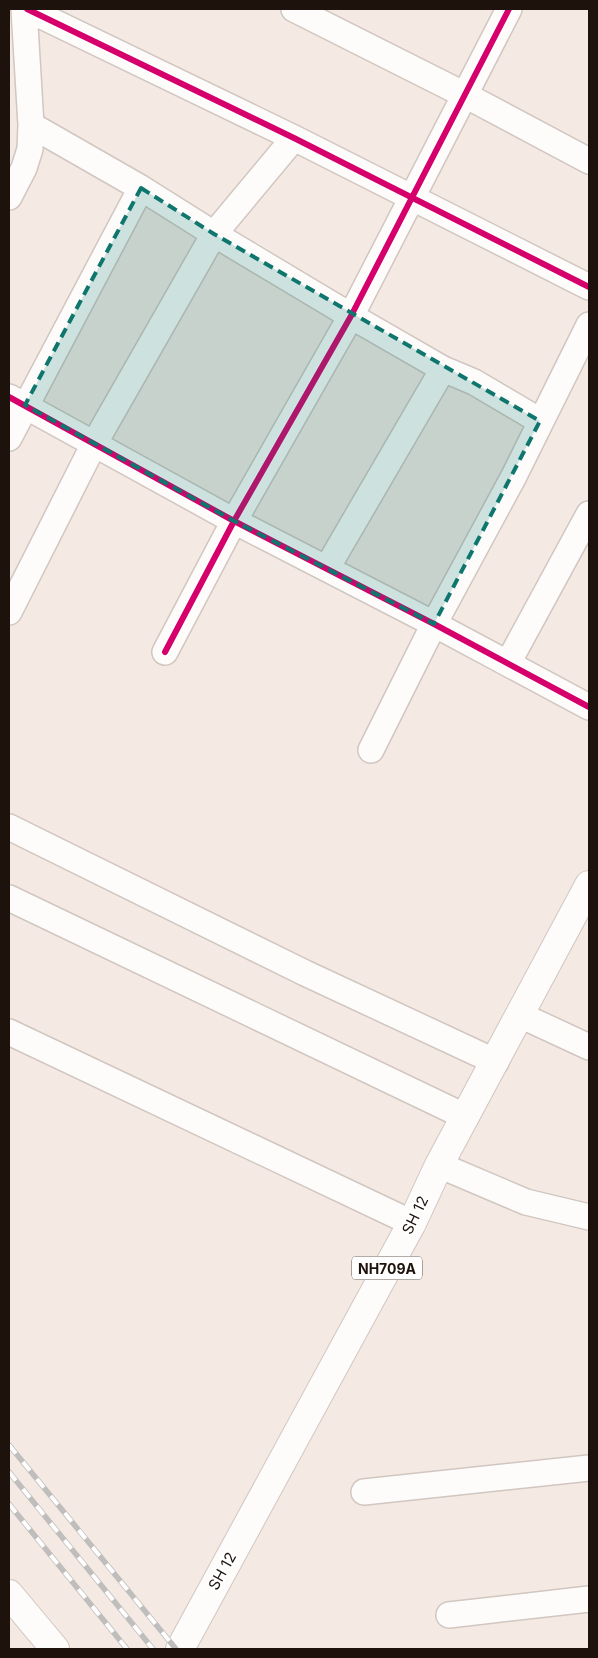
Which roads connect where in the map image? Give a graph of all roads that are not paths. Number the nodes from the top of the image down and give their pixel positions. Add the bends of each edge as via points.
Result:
1 (26, 9) edge
2 (294, 9) edge
3 (509, 9) edge
4 (465, 95) junction
5 (32, 126) junction
6 (294, 138) junction
7 (589, 161) edge
8 (142, 188) junction
9 (9, 197) edge
10 (410, 199) junction
11 (214, 234) junction
12 (589, 287) edge
13 (351, 316) junction
14 (589, 325) edge
15 (443, 369) junction
16 (17, 401) edge
17 (540, 421) junction
18 (9, 438) edge
19 (94, 444) junction
20 (589, 514) edge
21 (234, 521) junction
22 (326, 568) junction
23 (9, 612) edge
24 (434, 624) junction
25 (164, 652) dead end
26 (508, 663) junction
27 (589, 707) edge
28 (370, 750) dead end
29 (9, 826) edge
30 (589, 885) edge
31 (9, 898) edge
32 (520, 1016) junction
33 (9, 1032) edge
34 (589, 1047) edge
35 (496, 1062) junction
36 (466, 1117) junction
37 (440, 1165) junction
38 (589, 1217) edge
39 (412, 1222) junction
40 (589, 1468) edge
41 (364, 1492) dead end
42 (9, 1594) edge
43 (589, 1599) edge
44 (449, 1615) dead end
45 (55, 1649) edge
46 (180, 1649) edge

1 - 5 street
1 - 6 street
2 - 4 street
3 - 4 street
4 - 7 street
4 - 10 street
5 - 8 street
5 - 9 street via 28,155
6 - 10 street
6 - 11 street
8 - 11 street
8 - 16 street
10 - 12 street
10 - 13 street
11 - 13 street
11 - 19 street
13 - 15 street
13 - 21 street
14 - 17 street
15 - 17 street via 474,382
15 - 22 street
16 - 18 street
16 - 19 street
17 - 24 street
19 - 21 street
19 - 23 street
20 - 26 street
21 - 22 street
21 - 25 street
22 - 24 street
24 - 26 street
24 - 28 street
26 - 27 street
29 - 35 street via 305,973
30 - 32 main road, SH 12 / NH709A
31 - 36 street
32 - 34 street
32 - 35 main road, SH 12 / NH709A
33 - 39 street
35 - 36 main road, SH 12 / NH709A
36 - 37 main road, SH 12 / NH709A
37 - 38 street via 526,1202
37 - 39 main road, SH 12 / NH709A
39 - 46 main road, SH 12 / NH709A
40 - 41 street
42 - 45 main road
43 - 44 street

